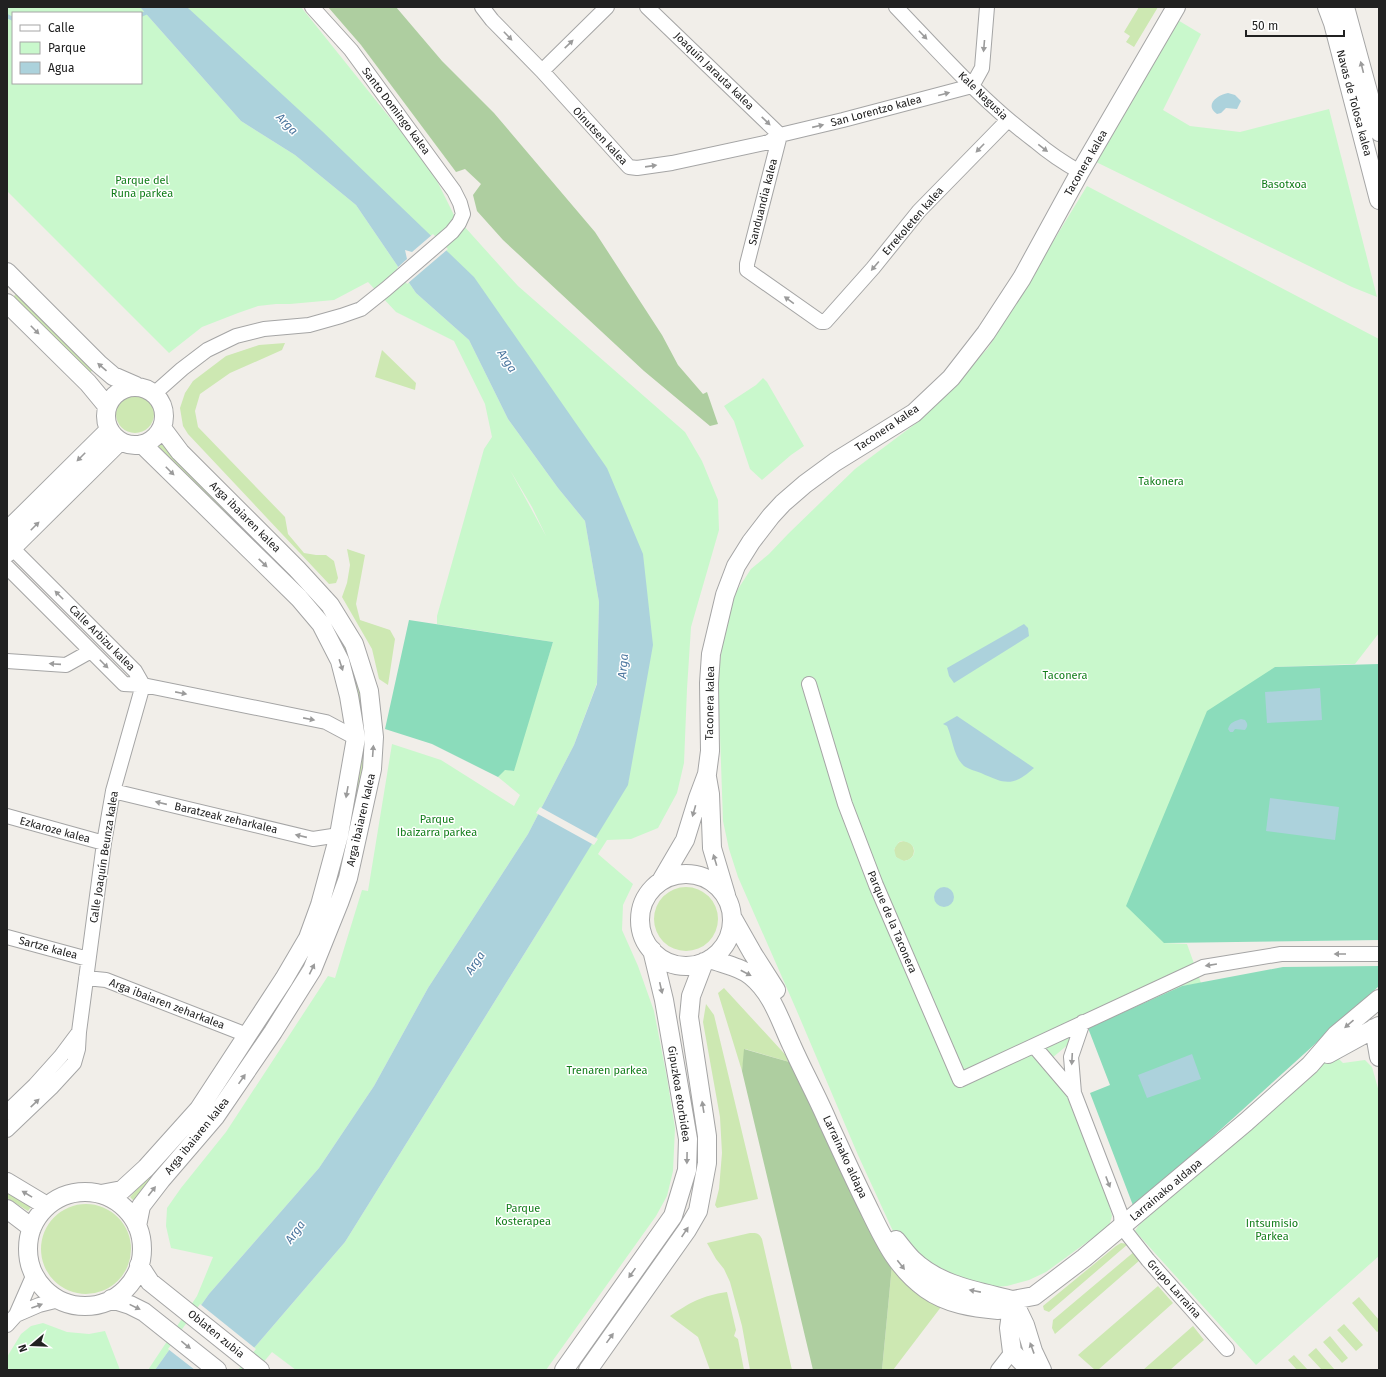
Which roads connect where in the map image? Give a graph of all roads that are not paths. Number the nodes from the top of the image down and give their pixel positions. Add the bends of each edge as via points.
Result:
1 (312, 7) edge
2 (482, 7) edge
3 (607, 7) edge
4 (647, 7) edge
5 (896, 7) edge
6 (986, 7) edge
7 (1176, 7) edge
8 (1327, 7) edge
9 (1345, 7) edge
10 (542, 71) junction
11 (972, 86) junction
12 (1374, 92) edge
13 (1008, 120) junction
14 (1379, 132) edge
15 (780, 135) junction
16 (1080, 172) junction
17 (1379, 200) edge
18 (747, 270) joint
19 (7, 272) edge
20 (7, 303) edge
21 (136, 386) junction
22 (155, 393) junction
23 (107, 406) junction
24 (162, 428) junction
25 (115, 435) junction
26 (142, 444) junction
27 (7, 531) edge
28 (10, 551) edge
29 (7, 567) edge
30 (91, 650) junction
31 (7, 661) edge
32 (809, 684) dead end
33 (143, 685) junction
34 (356, 738) junction
35 (707, 774) junction
36 (113, 791) junction
37 (7, 816) edge
38 (339, 836) junction
39 (104, 843) junction
40 (661, 881) junction
41 (726, 898) junction
42 (732, 917) junction
43 (7, 937) edge
44 (652, 950) junction
45 (1379, 954) edge
46 (88, 959) junction
47 (707, 960) junction
48 (86, 978) junction
49 (1379, 999) edge
50 (1083, 1022) junction
51 (1377, 1024) edge
52 (79, 1032) junction
53 (248, 1035) junction
54 (1034, 1046) junction
55 (1379, 1057) edge
56 (1310, 1065) junction
57 (1074, 1092) junction
58 (7, 1112) edge
59 (7, 1130) edge
60 (7, 1182) edge
61 (101, 1194) junction
62 (47, 1206) junction
63 (7, 1209) edge
64 (137, 1226) junction
65 (32, 1228) junction
66 (1122, 1228) junction
67 (139, 1265) junction
68 (34, 1274) junction
69 (1034, 1296) junction
70 (111, 1299) junction
71 (59, 1300) junction
72 (1005, 1305) junction
73 (11, 1320) edge
74 (1017, 1326) junction
75 (1227, 1349) dead end
76 (1012, 1352) junction
77 (217, 1370) edge
78 (259, 1370) edge
79 (564, 1370) edge
80 (588, 1370) edge
81 (998, 1370) edge
82 (1030, 1370) edge
83 (1042, 1370) edge

1 - 22 street, Santo Domingo kalea via 351,50 447,180 463,214 456,227 361,309 310,325 264,329 236,336 207,350
2 -> 10 street, Oinutsen kalea
10 -> 3 street
4 -> 15 street, Joaquín Jarauta kalea
5 -> 11 street, Kale Nagusia
6 -> 11 street via 982,68
7 - 16 street, Taconera kalea
8 - 17 street, Navas de Tolosa kalea
12 -> 9 street, Navas de Tolosa kalea
10 -> 15 street, Oinutsen kalea via 629,167 672,163 769,142
11 - 13 street, Kale Nagusia
15 -> 11 street, San Lorentzo kalea
12 - 14 street, Navas de Tolosa kalea
13 -> 16 street, Kale Nagusia via 1064,164
13 -> 18 street, Errekoleten kalea via 919,211 825,322 821,322
15 - 18 street, Sanduandia kalea
16 - 35 street, Taconera kalea via 1022,278 986,333 951,378 914,413 834,462 804,484 775,512 736,566 725,595 711,654 710,751
21 -> 19 street via 113,376 99,364
20 -> 23 street via 88,383
21 - 22 street
21 - 23 street via 118,391
22 - 24 street via 164,410
23 - 25 street via 106,418
24 - 26 street via 157,436
64 -> 24 street, Arga ibaiaren kalea via 141,1206 215,1117 312,970 348,878 372,769 374,736 369,691 354,644 330,605 180,452
25 - 26 street via 127,444
25 -> 27 street
28 -> 25 street
26 -> 34 street, Arga ibaiaren kalea via 299,598 321,624 340,661
33 -> 28 street, Calle Arbizu kalea via 135,671
29 - 30 street, Calle Arbizu kalea
30 -> 31 street via 66,664
30 -> 33 street, Calle Arbizu kalea via 124,684
32 - 54 street, Parque de la Taconera via 846,804 876,885 960,1080
33 -> 34 street via 326,722
33 - 36 street, Calle Joaquín Beunza kalea
34 -> 38 street, Arga ibaiaren kalea
35 -> 40 street, Taconera kalea via 685,840
41 -> 35 street, Taconera kalea via 712,848
38 -> 36 street, Baratzeak zeharkalea via 313,839
36 - 39 street, Calle Joaquín Beunza kalea
37 - 39 street, Ezkaroze kalea
38 - 53 street, Arga ibaiaren kalea via 308,938
39 - 46 street, Calle Joaquín Beunza kalea
40 - 41 street via 675,875 690,874 705,878 717,886
40 - 44 street via 649,893 640,920 642,932
41 - 42 street
42 - 47 street via 729,937 718,953
72 -> 42 street, Larrainako aldapa via 937,1277 912,1259 895,1239 777,992
43 - 46 street, Sartze kalea
44 - 47 street via 671,963 688,965
44 -> 79 street, Gipuzkoa etorbidea via 664,1000 688,1138 687,1170 673,1216
45 -> 50 street, Parque de la Taconera via 1281,954 1203,967
46 - 48 street, Calle Joaquín Beunza kalea
47 -> 72 street, Larrainako aldapa via 750,975 769,995 888,1248 904,1269 927,1290 962,1306
80 -> 47 street, Gipuzkoa etorbidea via 698,1211 707,1163 708,1136 689,1016 691,996
48 - 52 street, Calle Joaquín Beunza kalea
48 - 53 street, Arga ibaiaren zeharkalea via 106,980
49 -> 56 street, Larrainako aldapa via 1336,1036
50 - 54 street, Parque de la Taconera
50 -> 57 street via 1071,1057
51 - 55 street
51 - 56 street, Larrainako aldapa
52 - 58 street, Calle Joaquín Beunza kalea via 35,1085
59 -> 52 street, Calle Joaquín Beunza kalea via 74,1063
53 - 61 street, Arga ibaiaren kalea via 199,1109 146,1168 122,1190
54 - 57 street
56 - 66 street, Larrainako aldapa
57 -> 66 street via 1121,1215
62 -> 60 street
61 - 62 street via 82,1192 63,1196
61 - 64 street via 116,1201 128,1212
62 - 65 street
63 - 65 street
64 - 67 street via 141,1252
65 - 68 street via 28,1243 29,1259
66 - 69 street, Larrainako aldapa
66 - 75 street, Grupo Larraina
67 - 70 street via 133,1279 124,1290
67 - 78 street, Oblaten zubia via 150,1282
68 - 71 street via 43,1287
68 - 73 street
69 - 72 street, Larrainako aldapa
69 - 74 street
70 - 71 street via 83,1306
70 -> 77 street via 130,1305 156,1320
73 -> 71 street via 39,1305
72 - 74 street
74 - 76 street
83 -> 74 street
76 - 81 street
76 - 82 street

